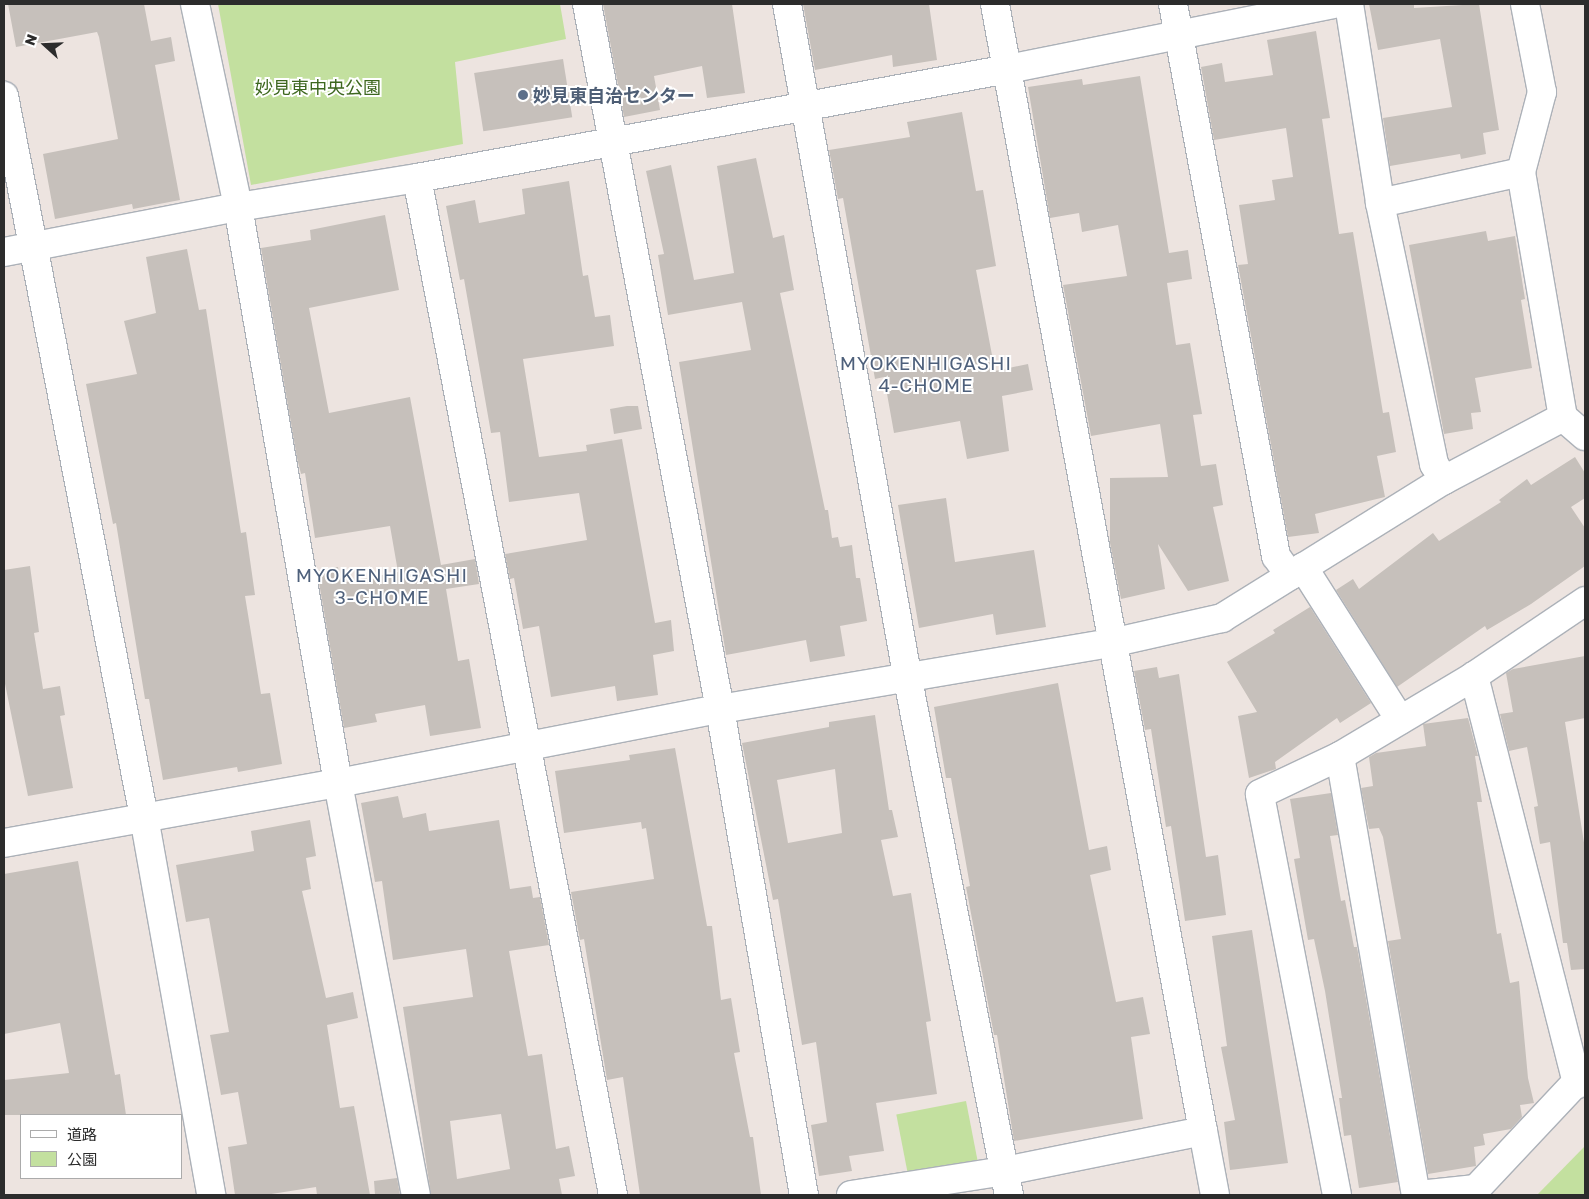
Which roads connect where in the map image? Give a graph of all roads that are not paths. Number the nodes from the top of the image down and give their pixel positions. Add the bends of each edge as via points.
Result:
1 (195, 4) edge
2 (587, 4) edge
3 (787, 4) edge
4 (995, 4) edge
5 (1173, 4) edge
6 (1334, 4) edge
7 (1349, 4) edge
8 (1525, 4) edge
9 (1180, 36) junction
10 (1008, 69) junction
11 (4, 96) edge
12 (807, 105) junction
13 (611, 141) junction
14 (1521, 172) junction
15 (417, 178) junction
16 (1380, 204) junction
17 (238, 207) junction
18 (31, 247) junction
19 (4, 252) edge
20 (1562, 417) junction
21 (1585, 436) edge
22 (1444, 480) junction
23 (1297, 572) junction
24 (1585, 601) edge
25 (1111, 643) junction
26 (1474, 676) junction
27 (908, 680) junction
28 (720, 709) junction
29 (1400, 720) junction
30 (527, 747) junction
31 (1340, 756) junction
32 (338, 783) junction
33 (144, 817) junction
34 (4, 843) edge
35 (1581, 1078) edge
36 (1203, 1131) junction
37 (1007, 1183) edge
38 (211, 1195) edge
39 (416, 1195) edge
40 (614, 1195) edge
41 (804, 1195) edge
42 (851, 1195) edge
43 (1215, 1195) edge
44 (1337, 1195) edge
45 (1417, 1195) edge

1 - 17 street
2 - 13 street
3 - 12 street
4 - 10 street
5 - 9 street
6 - 9 street
7 - 16 street
8 - 14 street via 1542,92
9 - 10 street
9 - 23 street via 1276,556
10 - 12 street
10 - 25 street
11 - 18 street
12 - 13 street
12 - 27 street
13 - 15 street
13 - 28 street
14 - 16 street
14 - 20 street
15 - 17 street
15 - 30 street
16 - 22 street via 1434,464
17 - 18 street
17 - 32 street
18 - 19 street
18 - 33 street
20 - 21 street
20 - 22 street
22 - 23 street
23 - 25 street via 1222,618
23 - 29 street
24 - 26 street
25 - 27 street
25 - 36 street
26 - 29 street
26 - 35 street
27 - 28 street
27 - 37 street
28 - 30 street
28 - 41 street
29 - 31 street
30 - 32 street
30 - 40 street
31 - 44 street via 1260,794
31 - 45 street
32 - 33 street
32 - 39 street
33 - 34 street
33 - 38 street
35 - 45 street via 1476,1189
36 - 37 street
36 - 43 street
37 - 42 street

